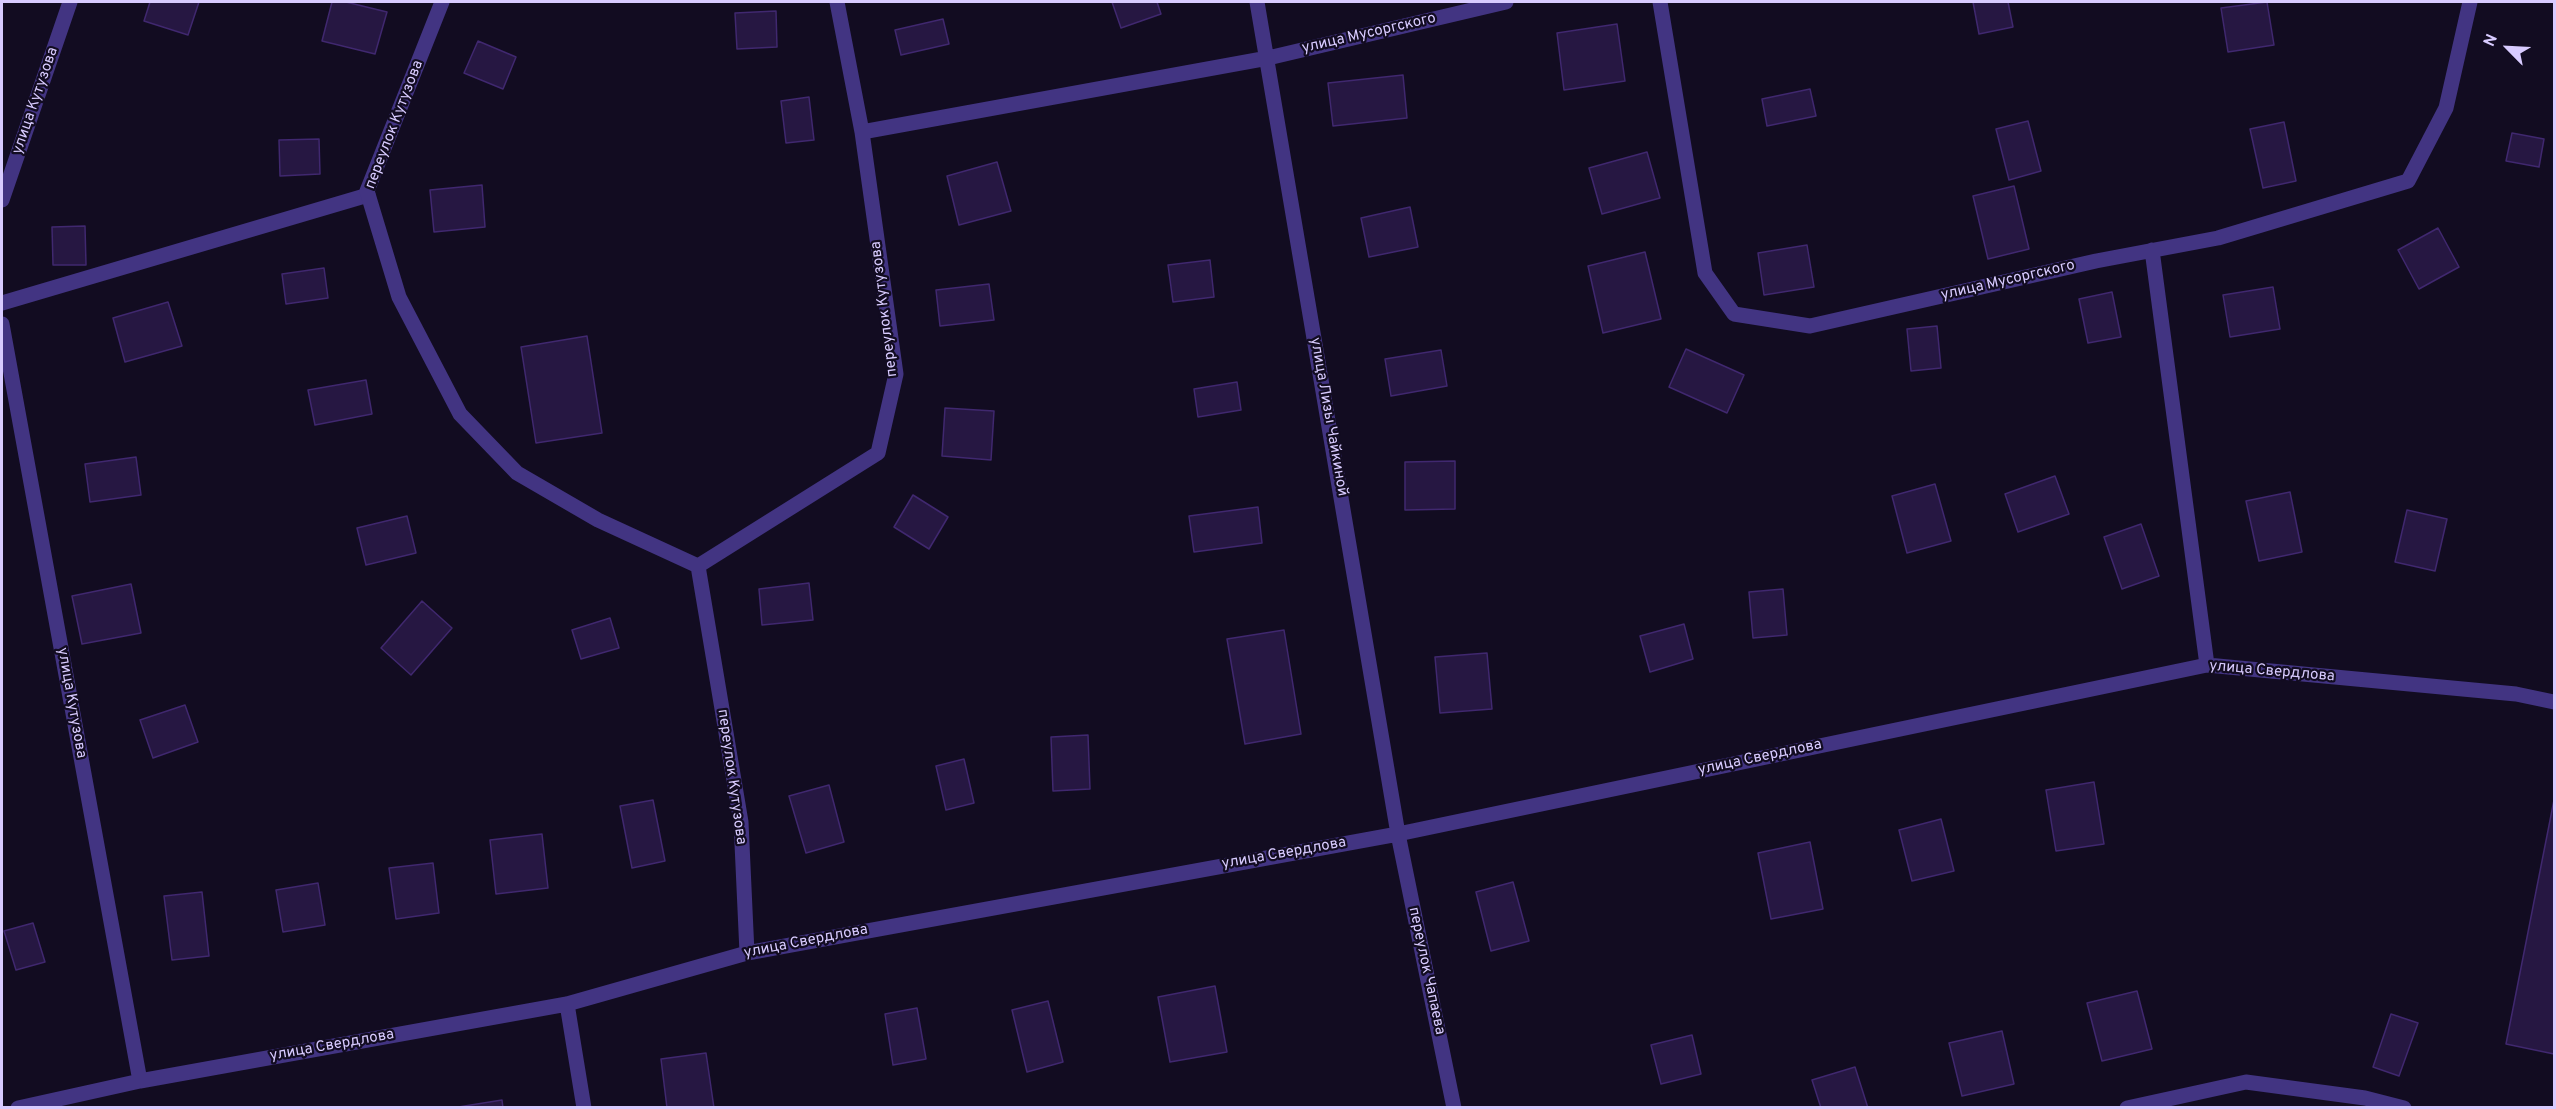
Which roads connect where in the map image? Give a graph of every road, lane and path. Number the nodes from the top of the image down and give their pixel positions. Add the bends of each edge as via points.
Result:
1 (70, 2) edge
2 (442, 2) edge
3 (837, 2) edge
4 (1257, 2) edge
5 (1506, 2) edge
6 (1660, 2) edge
7 (2470, 2) edge
8 (1268, 58) junction
9 (862, 132) junction
10 (368, 195) junction
11 (2, 200) edge
12 (2152, 250) junction
13 (2, 303) edge
14 (2, 324) edge
15 (698, 566) junction
16 (2207, 665) junction
17 (2554, 702) edge
18 (1398, 834) junction
19 (747, 952) junction
20 (567, 1004) junction
21 (140, 1081) junction
22 (18, 1107) edge
23 (584, 1107) edge
24 (1454, 1107) edge
25 (2127, 1107) edge
26 (2404, 1107) edge

1 - 11 street, улица Кутузова
2 - 10 street, переулок Кутузова
3 - 9 street, переулок Кутузова
4 - 8 street, улица Лизы Чайкиной
5 - 8 street, улица Мусоргского
6 - 12 street, улица Мусоргского via 1704,273 1734,314 1810,326
7 - 12 street, улица Мусоргского via 2446,108 2408,181 2218,238
8 - 9 street
8 - 18 street, улица Лизы Чайкиной
9 - 15 street, переулок Кутузова via 896,374 878,453
10 - 13 street
10 - 15 street, переулок Кутузова via 399,297 460,414 516,473 598,520
12 - 16 street
14 - 21 street, улица Кутузова
15 - 19 street, переулок Кутузова via 741,822
16 - 17 street, улица Свердлова via 2516,694
16 - 18 street, улица Свердлова
18 - 19 street, улица Свердлова
18 - 24 street, переулок Чапаева
19 - 20 street, улица Свердлова
20 - 21 street, улица Свердлова
20 - 23 street
21 - 22 street, улица Свердлова
25 - 26 street via 2246,1082

